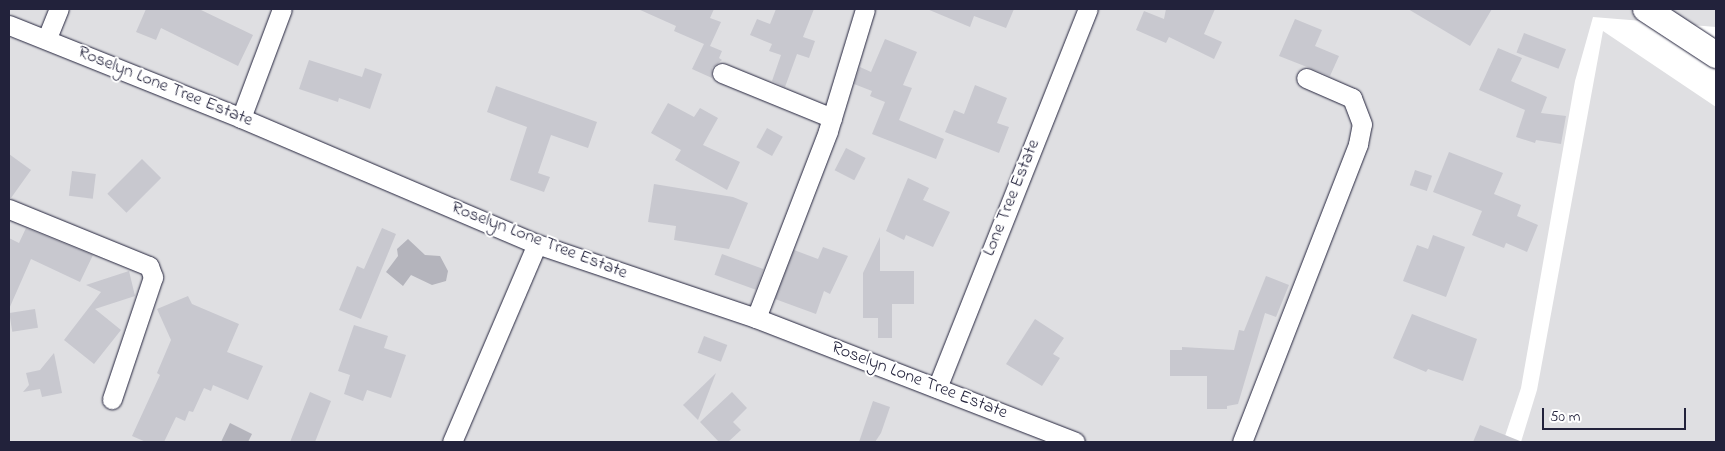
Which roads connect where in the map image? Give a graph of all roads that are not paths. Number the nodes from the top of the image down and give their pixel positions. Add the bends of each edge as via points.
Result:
1 (59, 9) edge
2 (282, 9) edge
3 (865, 9) edge
4 (1088, 9) edge
5 (1646, 9) edge
6 (1678, 9) edge
7 (9, 25) edge
8 (1716, 35) edge
9 (47, 38) junction
10 (1716, 55) edge
11 (722, 73) dead end
12 (1306, 78) dead end
13 (241, 118) junction
14 (832, 118) junction
15 (9, 209) edge
16 (537, 244) junction
17 (756, 318) junction
18 (938, 388) junction
19 (112, 399) dead end
20 (452, 442) edge
21 (1075, 442) edge
22 (1242, 442) edge

1 - 9 street
2 - 13 street
3 - 14 street
4 - 18 street, Lone Tree Estate
5 - 10 main road
6 - 8 main road
7 - 9 street, Roselyn Lone Tree Estate
9 - 13 street, Roselyn Lone Tree Estate
11 - 14 street
12 - 22 street via 1352,98 1360,115 1360,137
13 - 16 street, Roselyn Lone Tree Estate
14 - 17 street
15 - 19 street via 149,266 153,277
16 - 17 street, Roselyn Lone Tree Estate
16 - 20 street
17 - 18 street, Roselyn Lone Tree Estate
18 - 21 street, Roselyn Lone Tree Estate

